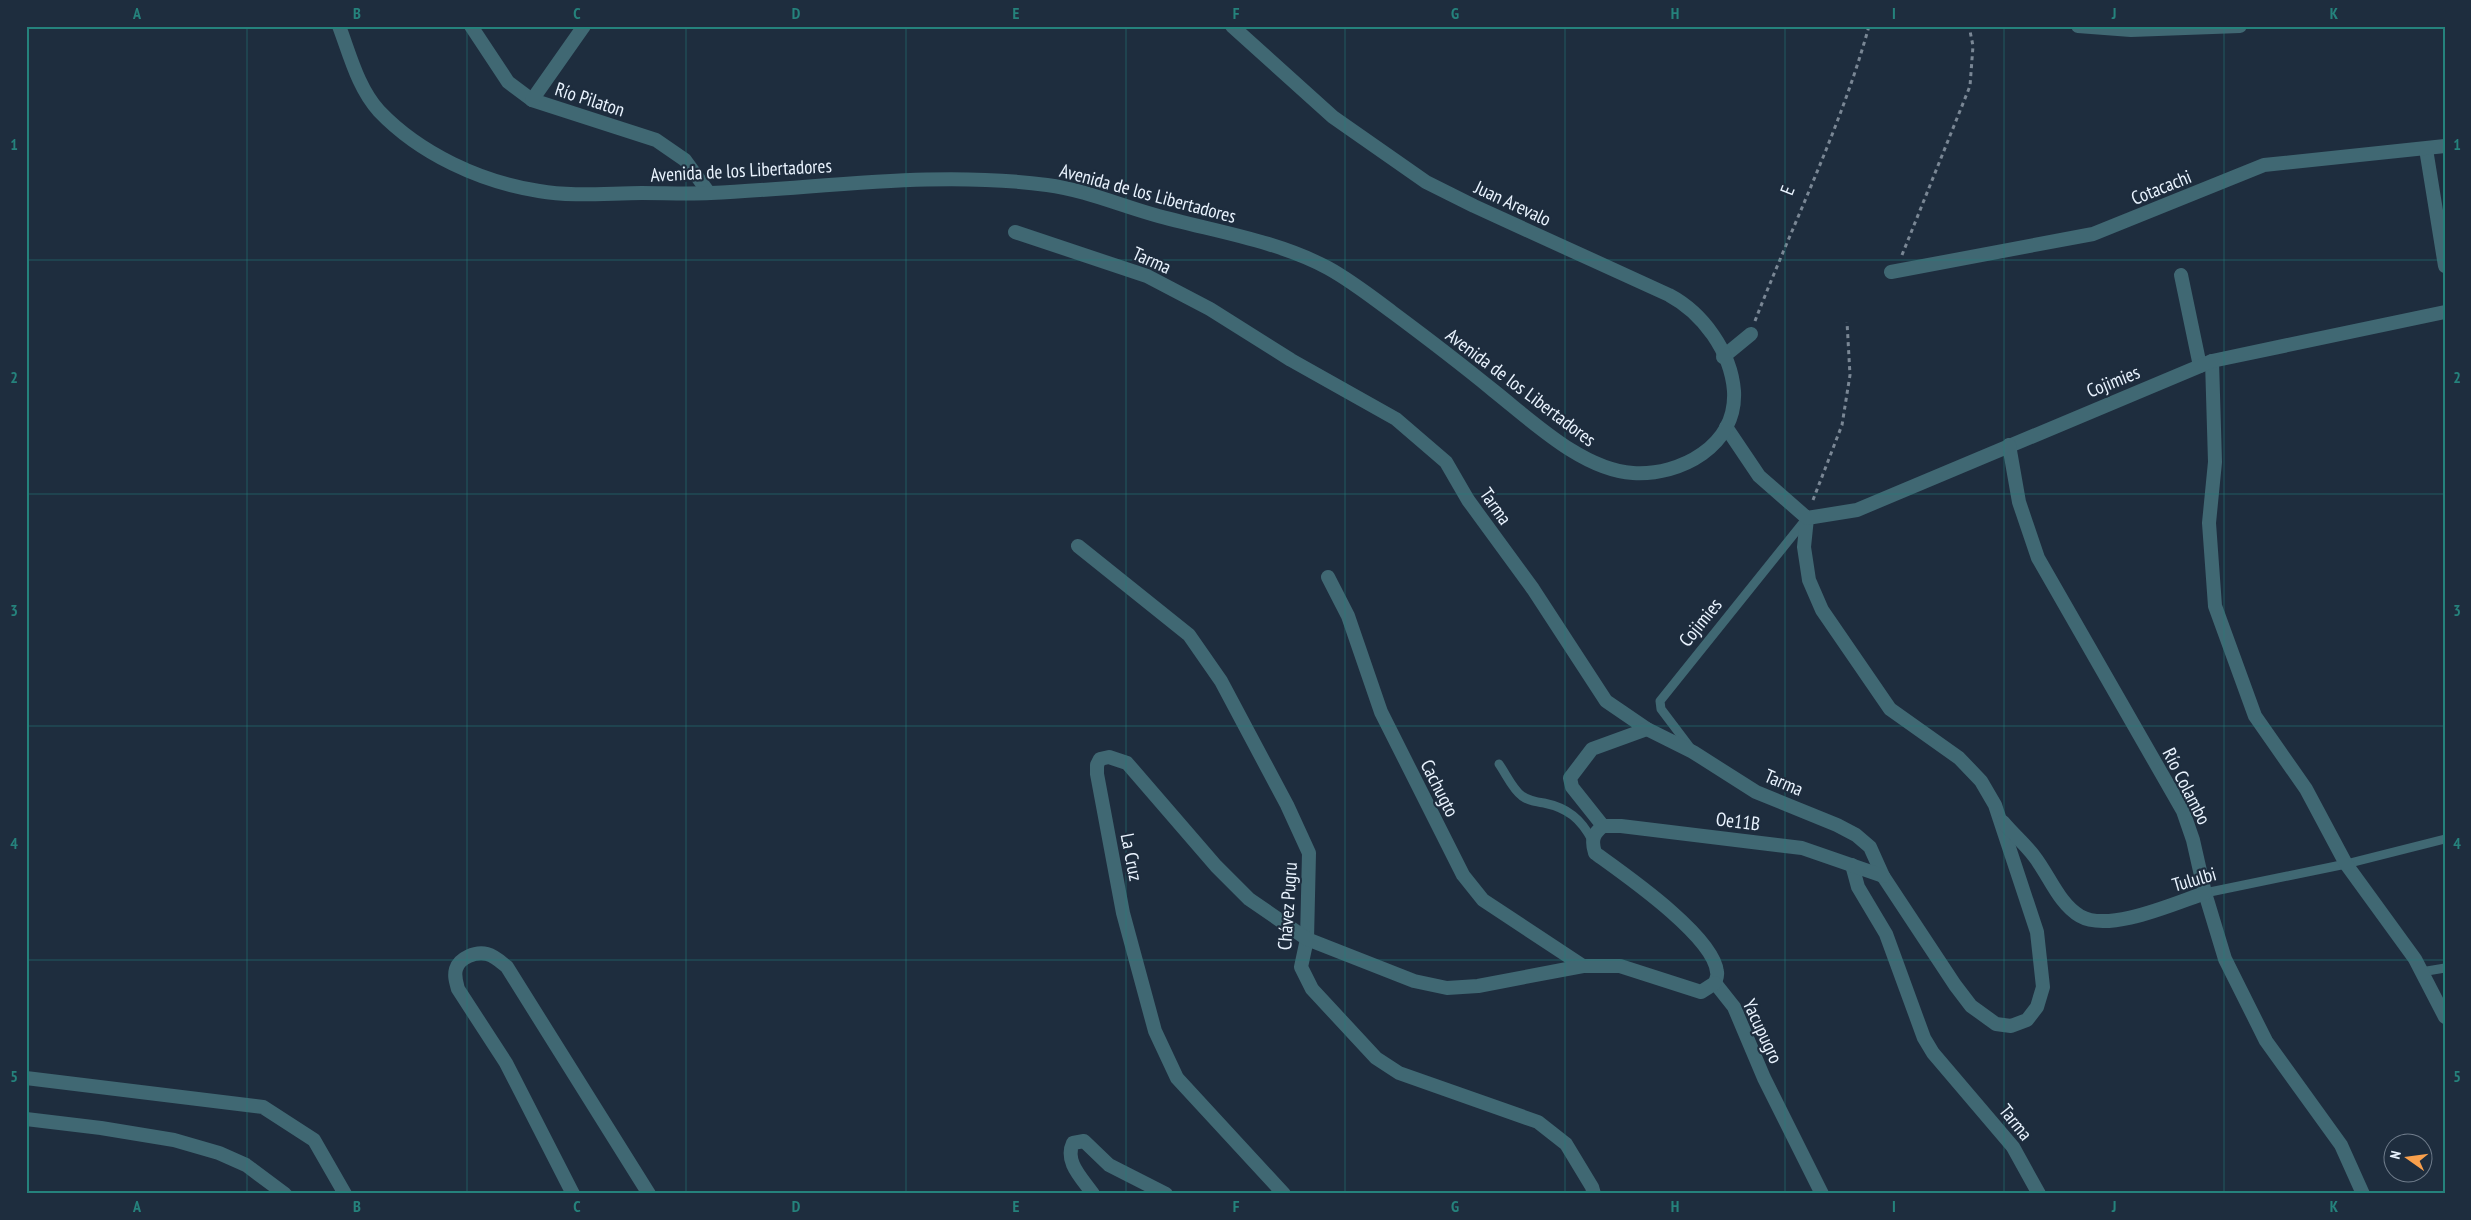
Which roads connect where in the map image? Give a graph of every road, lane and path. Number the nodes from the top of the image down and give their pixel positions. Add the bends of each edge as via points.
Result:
1 (339, 26) edge
2 (471, 26) edge
3 (584, 26) edge
4 (1232, 26) edge
5 (1869, 26) edge
6 (1968, 26) edge
7 (2078, 26) edge
8 (2240, 26) edge
9 (532, 100) junction
10 (2445, 146) edge
11 (2426, 149) junction
12 (709, 193) junction
13 (1015, 232) dead end
14 (1901, 256) dead end
15 (2445, 266) edge
16 (1891, 272) dead end
17 (2181, 275) dead end
18 (2445, 312) edge
19 (1846, 322) dead end
20 (1751, 334) joint
21 (1724, 357) junction
22 (2206, 363) junction
23 (1726, 427) junction
24 (2009, 445) junction
25 (1807, 518) junction
26 (1078, 546) dead end
27 (1328, 577) dead end
28 (1647, 729) junction
29 (1693, 752) junction
30 (1500, 764) dead end
31 (1999, 818) junction
32 (1603, 826) junction
33 (2445, 839) edge
34 (1592, 840) junction
35 (2346, 864) junction
36 (1852, 865) junction
37 (1883, 876) junction
38 (2205, 893) junction
39 (1307, 939) junction
40 (1583, 966) junction
41 (2445, 968) edge
42 (2421, 972) junction
43 (1715, 983) junction
44 (2445, 1017) edge
45 (26, 1078) edge
46 (26, 1119) edge
47 (285, 1194) edge
48 (345, 1194) edge
49 (573, 1194) edge
50 (649, 1194) edge
51 (1093, 1194) edge
52 (1166, 1194) edge
53 (1284, 1194) edge
54 (1594, 1194) edge
55 (1822, 1194) edge
56 (2039, 1194) edge
57 (2363, 1194) edge

1 - 12 street, Avenida de los Libertadores via 364,91 377,109 412,140 446,160 503,184 543,192
2 - 9 street, Río Pilaton via 508,82
3 - 9 street
4 - 21 street, Juan Arevalo via 1333,117 1426,182 1678,300 1706,325
5 - 20 path, E via 1841,114
6 - 14 path via 1973,46 1970,86
7 - 8 street via 2131,30
9 - 12 street, Río Pilaton via 656,140 684,160
10 - 11 street, Cotacachi
11 - 15 street
11 - 16 street, Cotacachi via 2264,165 2093,234
12 - 23 street, Avenida de los Libertadores via 909,179 1021,183 1091,193 1148,213 1270,245 1328,268 1380,303 1588,462 1632,474 1665,472 1686,465 1704,453
13 - 28 street, Tarma via 1147,276 1210,309 1291,360 1396,419 1446,462 1468,500 1606,701
17 - 22 street
18 - 22 street, Cojimies
19 - 25 path via 1850,375 1842,425
20 - 21 street
21 - 23 street, Juan Arevalo via 1734,389
22 - 24 street, Cojimies
22 - 35 street via 2215,462 2209,523 2215,606 2255,716 2306,790
23 - 25 street via 1759,476
24 - 25 street, Cojimies via 1857,510
24 - 38 street, Río Colambo via 2019,502 2038,558 2183,811 2194,840
25 - 29 lane, Cojimies via 1660,701 1661,709
25 - 31 street via 1804,547 1808,572 1822,610 1890,709 1959,758 1981,781
26 - 39 street, Chávez Pugru via 1188,635 1221,682 1309,853
27 - 40 street, Cachugto via 1348,616 1382,712 1463,875 1483,900
28 - 29 street, Tarma
28 - 32 street via 1592,749 1570,778 1572,786
29 - 37 street, Tarma via 1756,792 1856,835 1870,847
30 - 34 lane via 1520,795 1531,801 1560,807 1574,815
31 - 37 street, Tarma via 2037,932 2043,988 2037,1007 2028,1020 2011,1026 1996,1024 1971,1006
31 - 38 street, Tululbi via 2034,856 2064,901 2080,916 2100,923 2145,914
32 - 34 street
32 - 36 street, Oe11B via 1802,848
33 - 35 lane, Tululbi
34 - 43 street via 1595,853 1632,879 1692,930 1715,962 1718,973
35 - 38 lane, Tululbi
35 - 42 street
36 - 37 street, Oe11B
36 - 56 street, Tarma via 1858,888 1886,934 1924,1038 1933,1053 2013,1147
38 - 57 street, Río Colambo via 2225,960 2266,1041 2341,1145
39 - 40 street via 1414,980 1447,988 1478,986
39 - 53 street, La Cruz via 1249,900 1127,763 1109,757 1100,759 1097,774 1123,913 1155,1031 1177,1078
39 - 54 street, Chávez Pugru via 1301,967 1312,989 1376,1058 1399,1073 1538,1122 1566,1144
40 - 43 street via 1620,966 1701,992
41 - 42 lane
42 - 44 street
43 - 55 street, Yacupugro via 1734,1007 1764,1078
45 - 48 street via 263,1106 314,1140
46 - 47 street via 174,1140 219,1153 246,1165
49 - 50 street via 506,1063 458,989 456,967 465,958 486,954 507,967
51 - 52 street via 1069,1160 1073,1143 1084,1141 1109,1165

